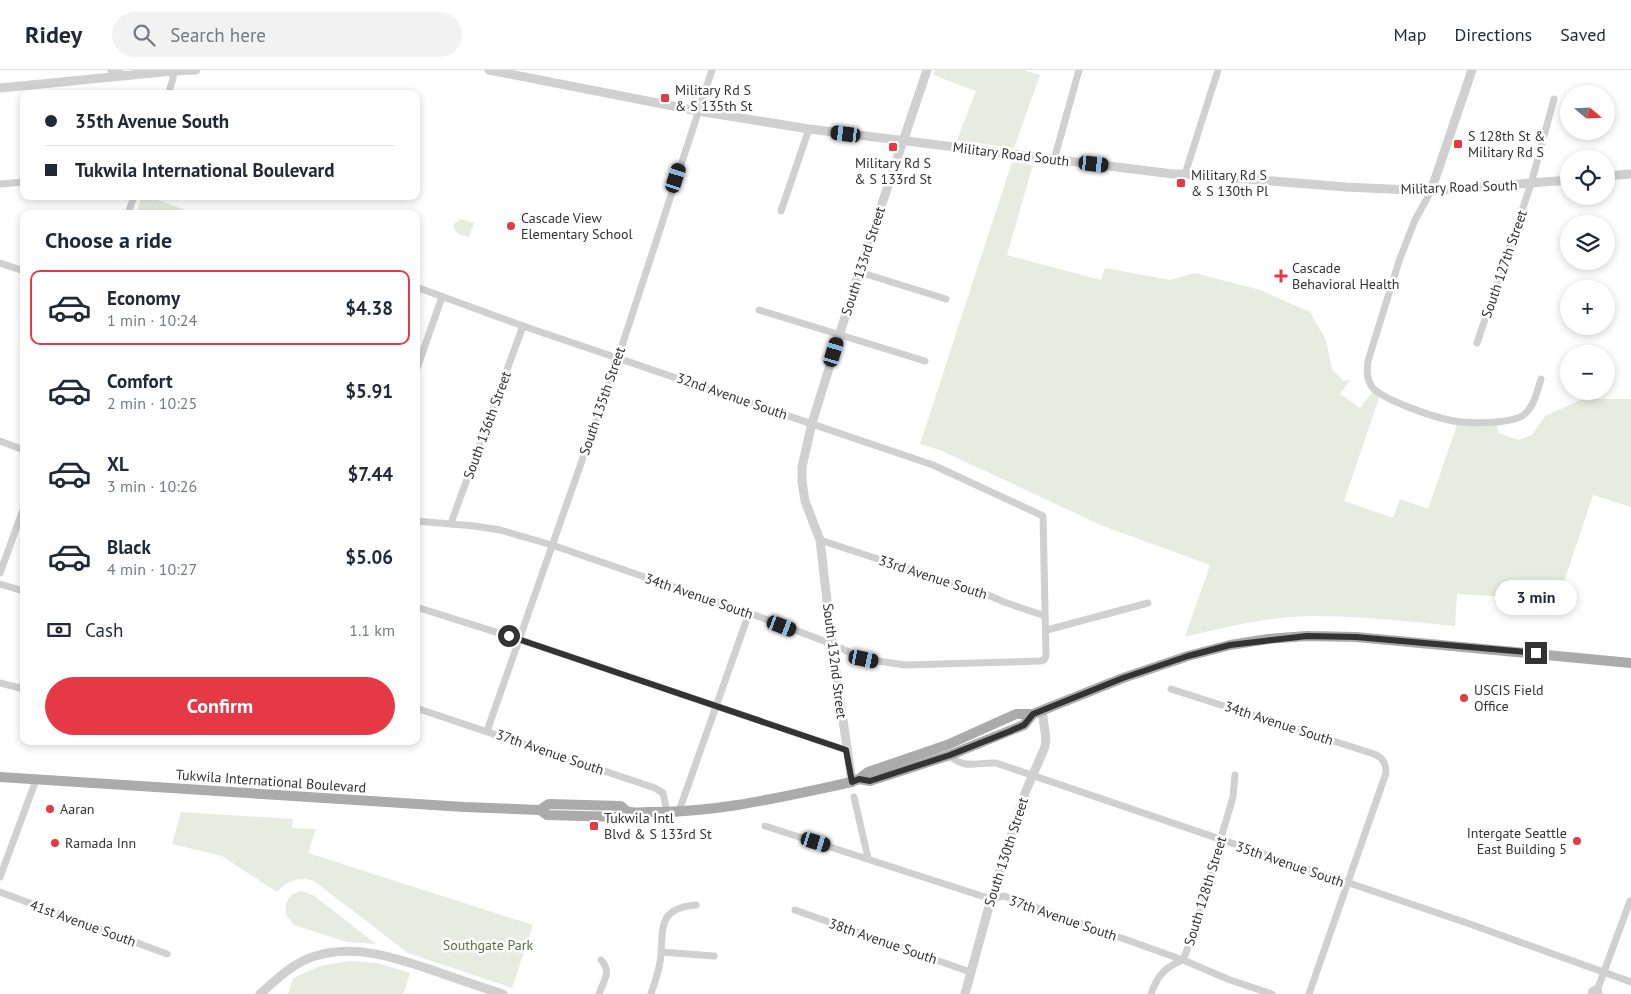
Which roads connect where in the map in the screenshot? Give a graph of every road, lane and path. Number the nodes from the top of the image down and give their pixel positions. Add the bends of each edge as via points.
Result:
1 (111, 70) edge
2 (173, 70) edge
3 (196, 70) edge
4 (489, 70) edge
5 (712, 70) edge
6 (927, 70) edge
7 (1079, 70) edge
8 (1218, 70) edge
9 (1472, 70) edge
10 (126, 75) junction
11 (0, 88) edge
12 (170, 90) edge
13 (1554, 99) dead end
14 (698, 111) junction
15 (809, 129) junction
16 (902, 141) junction
17 (1054, 160) junction
18 (1185, 174) junction
19 (1631, 174) edge
20 (1615, 175) edge
21 (1560, 181) edge
22 (20, 182) edge
23 (0, 184) edge
24 (1531, 184) junction
25 (1431, 191) junction
26 (781, 211) dead end
27 (0, 263) edge
28 (20, 270) edge
29 (859, 272) junction
30 (420, 289) edge
31 (442, 297) junction
32 (946, 299) dead end
33 (759, 310) dead end
34 (523, 326) junction
35 (840, 334) junction
36 (1477, 343) dead end
37 (618, 358) junction
38 (420, 360) edge
39 (925, 361) dead end
40 (1541, 379) dead end
41 (812, 424) junction
42 (0, 441) edge
43 (20, 448) edge
44 (20, 518) edge
45 (420, 521) edge
46 (452, 523) junction
47 (820, 540) junction
48 (552, 545) junction
49 (0, 573) edge
50 (0, 584) edge
51 (20, 589) edge
52 (1148, 603) dead end
53 (420, 608) edge
54 (749, 614) junction
55 (1045, 616) junction
56 (1047, 630) junction
57 (518, 639) junction
58 (832, 644) junction
59 (1631, 663) edge
60 (0, 683) edge
61 (20, 688) edge
62 (1171, 689) dead end
63 (715, 707) junction
64 (420, 709) edge
65 (1038, 712) junction
66 (487, 731) junction
67 (846, 750) junction
68 (950, 755) junction
69 (1235, 775) dead end
70 (1032, 776) junction
71 (0, 777) edge
72 (36, 780) junction
73 (855, 781) junction
74 (854, 797) dead end
75 (679, 811) junction
76 (667, 812) junction
77 (765, 826) dead end
78 (1221, 840) junction
79 (868, 858) junction
80 (0, 877) edge
81 (1348, 884) junction
82 (0, 892) edge
83 (991, 899) junction
84 (1630, 901) edge
85 (696, 905) dead end
86 (795, 910) dead end
87 (661, 952) junction
88 (167, 954) dead end
89 (714, 956) dead end
90 (601, 960) dead end
91 (1183, 960) junction
92 (970, 972) junction
93 (1604, 973) junction
94 (1631, 982) edge
95 (1598, 991) edge
96 (260, 994) edge
97 (503, 994) edge
98 (599, 994) edge
99 (651, 994) edge
100 (965, 994) edge
101 (1151, 994) edge
102 (1272, 994) edge
103 (1309, 994) edge
104 (1591, 994) edge

1 - 10 street
2 - 3 street
2 - 10 street
2 - 12 street
4 - 14 street, Military Road South
5 - 14 street, South 135th Street
6 - 16 street, South 133rd Street
7 - 17 street
8 - 18 street
9 - 25 street
10 - 11 street
13 - 24 street, South 127th Street
14 - 15 street, Military Road South
14 - 37 street, South 135th Street
15 - 16 street, Military Road South
15 - 26 street
16 - 17 street, Military Road South
16 - 29 street, South 133rd Street
17 - 18 street, Military Road South
18 - 25 street, Military Road South
19 - 20 street
21 - 24 street, Military Road South
22 - 23 street
24 - 25 street, Military Road South
24 - 36 street, South 127th Street
25 - 40 street via 1415,220 1400,261 1368,361 1368,381 1382,395 1405,405 1451,421 1478,422 1521,416 1528,410
27 - 28 street
29 - 32 street
29 - 35 street, South 133rd Street
30 - 31 street, 32nd Avenue South
31 - 34 street, 32nd Avenue South
31 - 38 street
33 - 35 street
34 - 37 street, 32nd Avenue South
34 - 46 street, South 136th Street
35 - 39 street
35 - 41 street, South 133rd Street
37 - 41 street, 32nd Avenue South
37 - 48 street, South 135th Street
41 - 47 street, South 133rd Street via 802,467 802,482 805,501
41 - 55 street, 32nd Avenue South via 932,465 1043,516
42 - 43 street
44 - 49 street
45 - 46 street, 34th Avenue South
46 - 48 street, 34th Avenue South via 500,530
47 - 55 street, 33rd Avenue South via 988,594
47 - 58 street, South 132nd Street
48 - 54 street, 34th Avenue South
48 - 57 street, South 135th Street
50 - 51 street
52 - 56 street
53 - 57 street
54 - 58 street, 34th Avenue South
54 - 63 street
55 - 56 street
56 - 58 street, 34th Avenue South via 1046,656 1040,661 906,665 864,659
57 - 63 street
57 - 66 street, South 135th Street
58 - 67 street, South 132nd Street
59 - 65 main road, Tukwila International Boulevard via 1404,641 1307,636 1230,645 1188,656
60 - 61 street
62 - 81 street, 34th Avenue South via 1381,757 1386,773
63 - 67 street
63 - 75 street
64 - 66 street, 37th Avenue South
65 - 68 main road, Tukwila International Boulevard via 1024,725
65 - 70 street, South 130th Street via 1046,739
65 - 73 main road, Tukwila International Boulevard via 1016,714 946,745 868,772
66 - 76 street, 37th Avenue South via 660,790
67 - 73 street, South 132nd Street
68 - 70 street, 35th Avenue South via 955,762 962,764 996,763
68 - 73 main road, Tukwila International Boulevard via 870,781
69 - 78 street, South 128th Street via 1233,797
70 - 78 street, 35th Avenue South
70 - 83 street, South 130th Street
71 - 72 main road, Tukwila International Boulevard
72 - 76 main road, Tukwila International Boulevard via 455,807 540,810 549,804 621,806 628,812
72 - 80 street
73 - 75 main road, Tukwila International Boulevard via 760,801
74 - 79 street
75 - 76 main road, Tukwila International Boulevard
77 - 79 street, 37th Avenue South
78 - 81 street, 35th Avenue South
78 - 91 street, South 128th Street
79 - 83 street, 37th Avenue South
81 - 93 street, 35th Avenue South
81 - 103 street
82 - 88 street, 41st Avenue South
83 - 91 street, 37th Avenue South via 1004,896
83 - 92 street, South 130th Street
84 - 93 street
85 - 87 street via 682,906 669,914 662,929
86 - 92 street, 38th Avenue South
87 - 89 street
87 - 99 street
90 - 98 street via 607,971
91 - 101 street, South 128th Street via 1158,977
91 - 102 street, 37th Avenue South
92 - 100 street, South 130th Street
93 - 94 street, 35th Avenue South
93 - 95 street
95 - 104 street
96 - 97 street via 286,971 310,957 350,952 374,953 400,960

